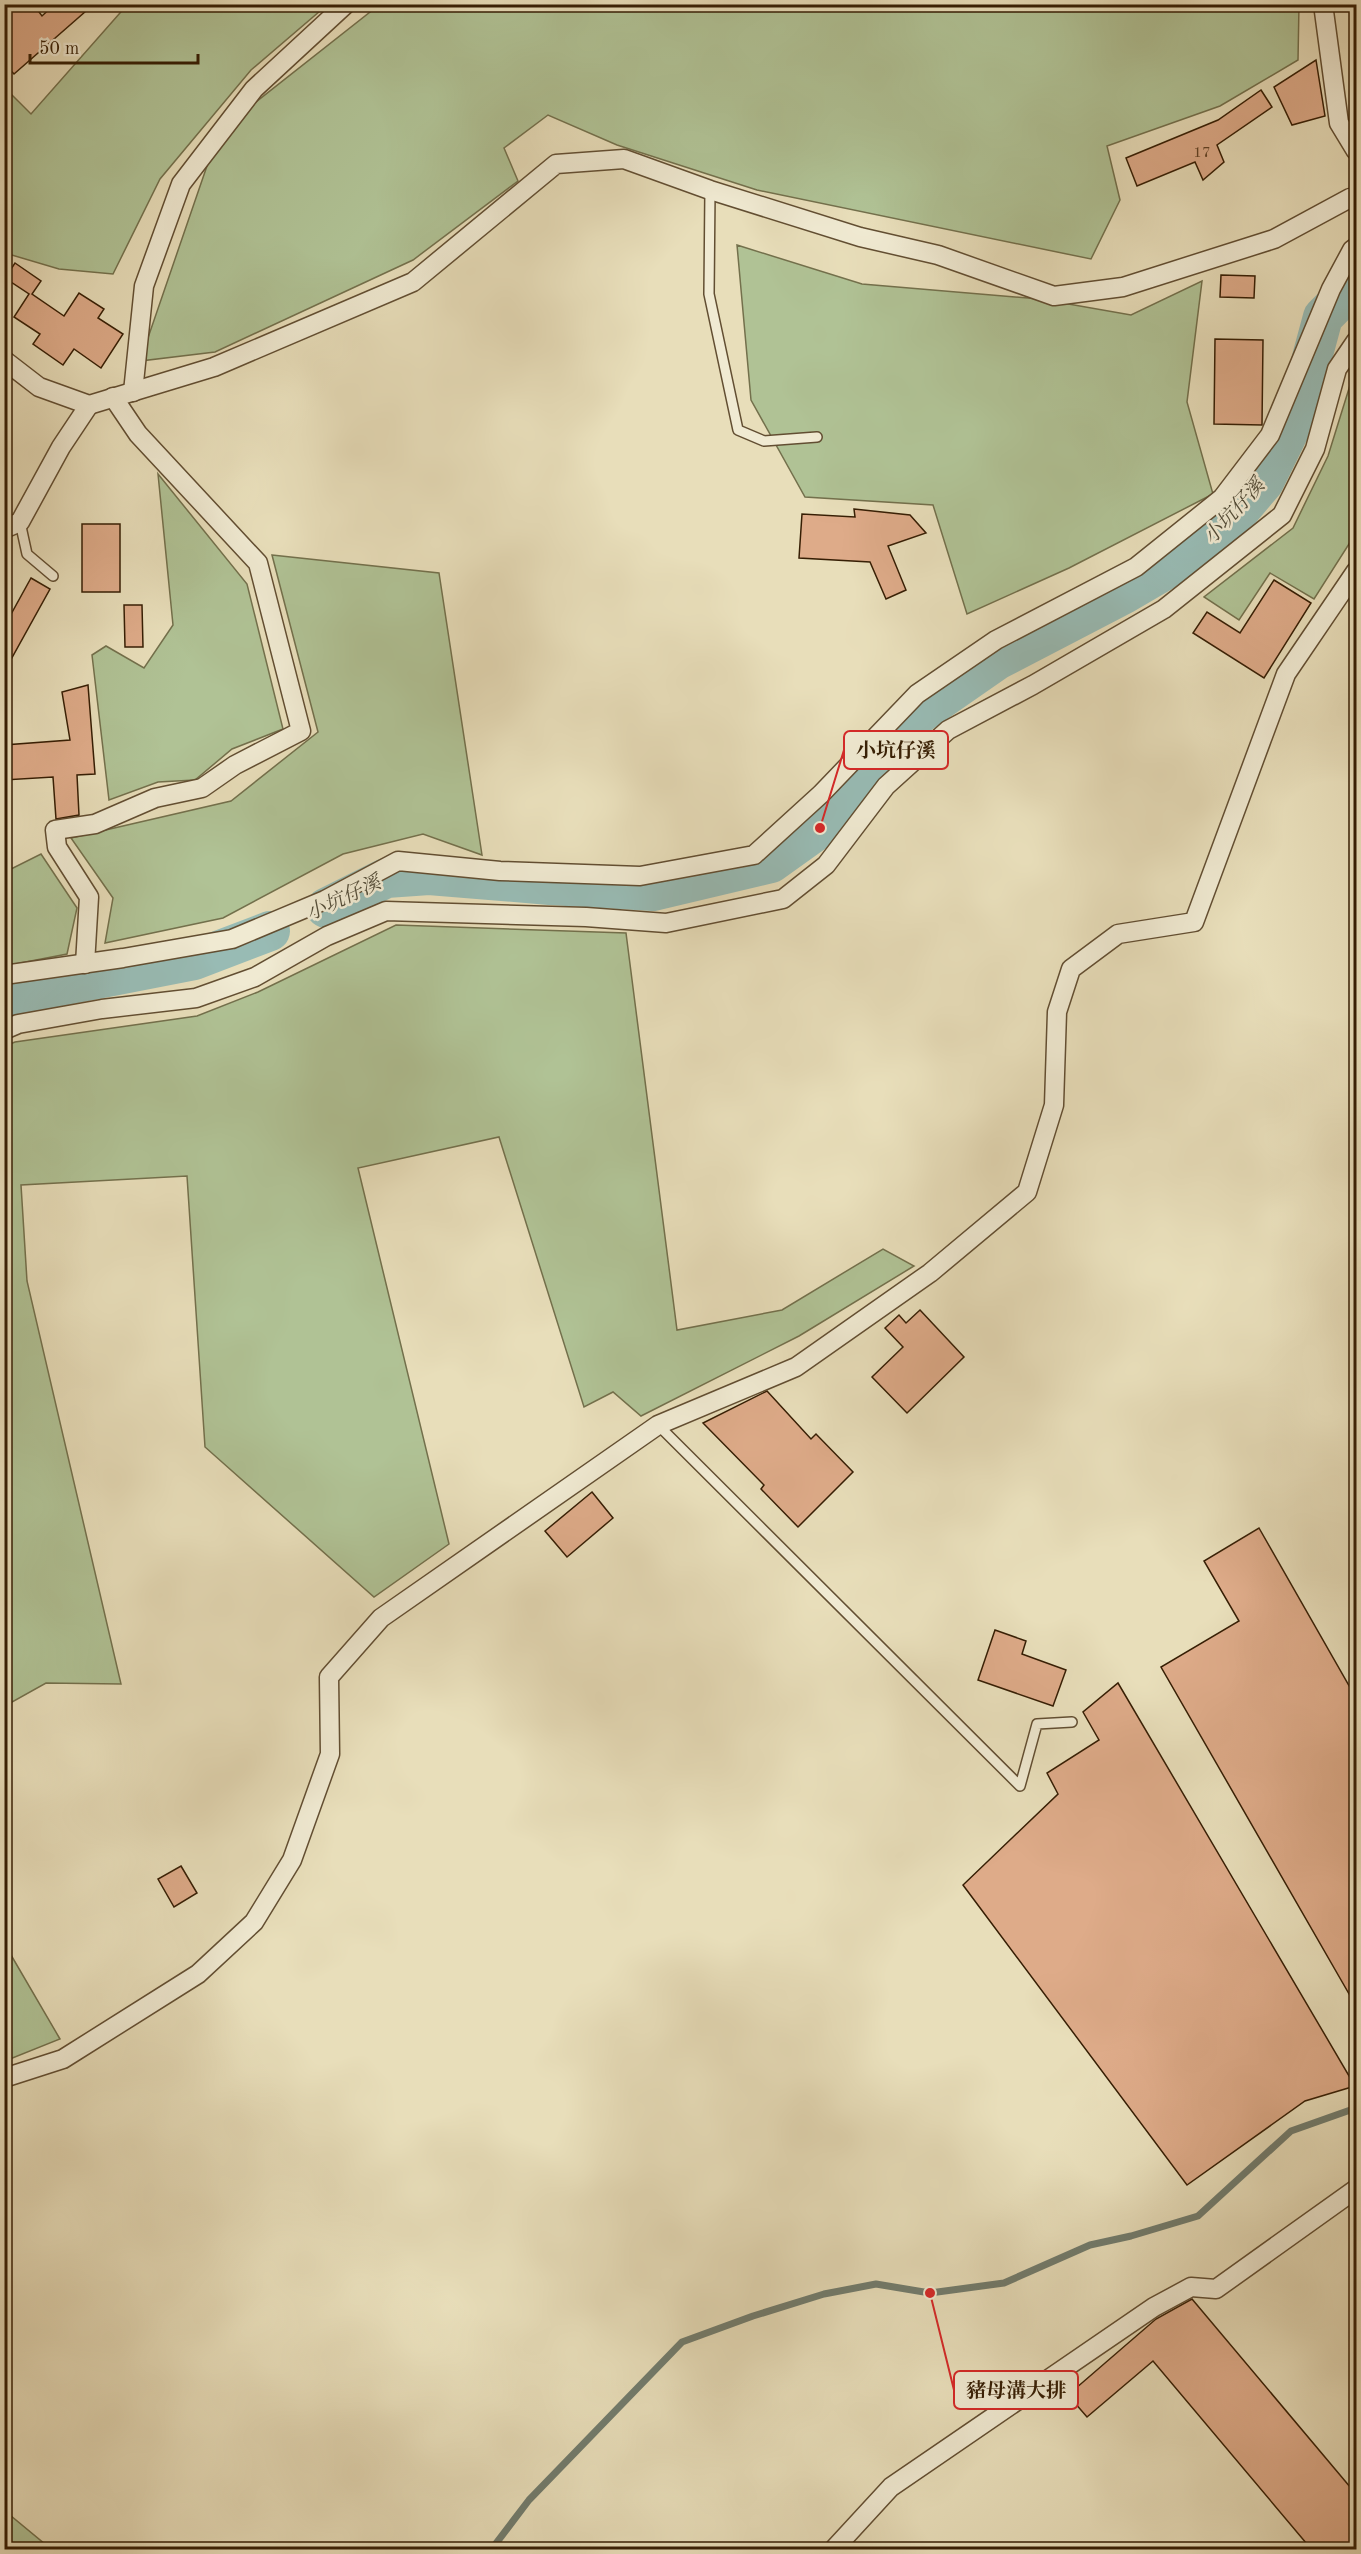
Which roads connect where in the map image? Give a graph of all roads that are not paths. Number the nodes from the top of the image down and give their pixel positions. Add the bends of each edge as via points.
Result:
1 (346, 4) edge
2 (1323, 4) edge
3 (1356, 151) edge
4 (710, 190) junction
5 (1356, 197) edge
6 (1356, 248) edge
7 (1356, 341) edge
8 (4, 360) edge
9 (133, 392) junction
10 (113, 398) junction
11 (88, 405) junction
12 (818, 437) dead end
13 (12, 526) edge
14 (1356, 571) edge
15 (53, 576) dead end
16 (85, 964) junction
17 (4, 975) edge
18 (4, 1030) edge
19 (658, 1425) junction
20 (1072, 1722) dead end
21 (4, 2078) edge
22 (1356, 2189) edge
23 (833, 2550) edge

1 - 9 street via 254,88 181,184 144,286
2 - 3 street via 1339,123
4 - 5 street via 860,237 938,255 1054,296 1124,287 1274,239
4 - 9 street via 624,159 556,164 413,282 214,367
4 - 12 lane via 709,294 738,430 764,441
6 - 16 street via 1331,289 1270,435 1222,498 1136,567 996,640 917,694 821,795 754,855 640,876 500,871 399,861 326,900 232,939
7 - 18 street via 1337,369 1315,449 1282,515 1164,609 948,730 886,786 826,865 783,899 666,922 386,911 327,936 255,977 196,999 102,1009
8 - 11 street via 39,387
9 - 10 street
10 - 11 street
10 - 16 street via 138,434 258,563 301,732 235,765 202,788 155,798 95,824 55,830 57,847 89,897
11 - 13 street
13 - 15 lane via 27,554
14 - 19 street via 1287,674 1194,922 1118,934 1071,969 1057,1012 1054,1105 1027,1192 930,1273 796,1367
16 - 17 street
19 - 20 lane via 1020,1786 1037,1724
19 - 21 street via 381,1618 329,1677 330,1754 292,1860 254,1922 198,1974 63,2059
22 - 23 street via 1216,2289 1191,2287 1154,2307 891,2487

